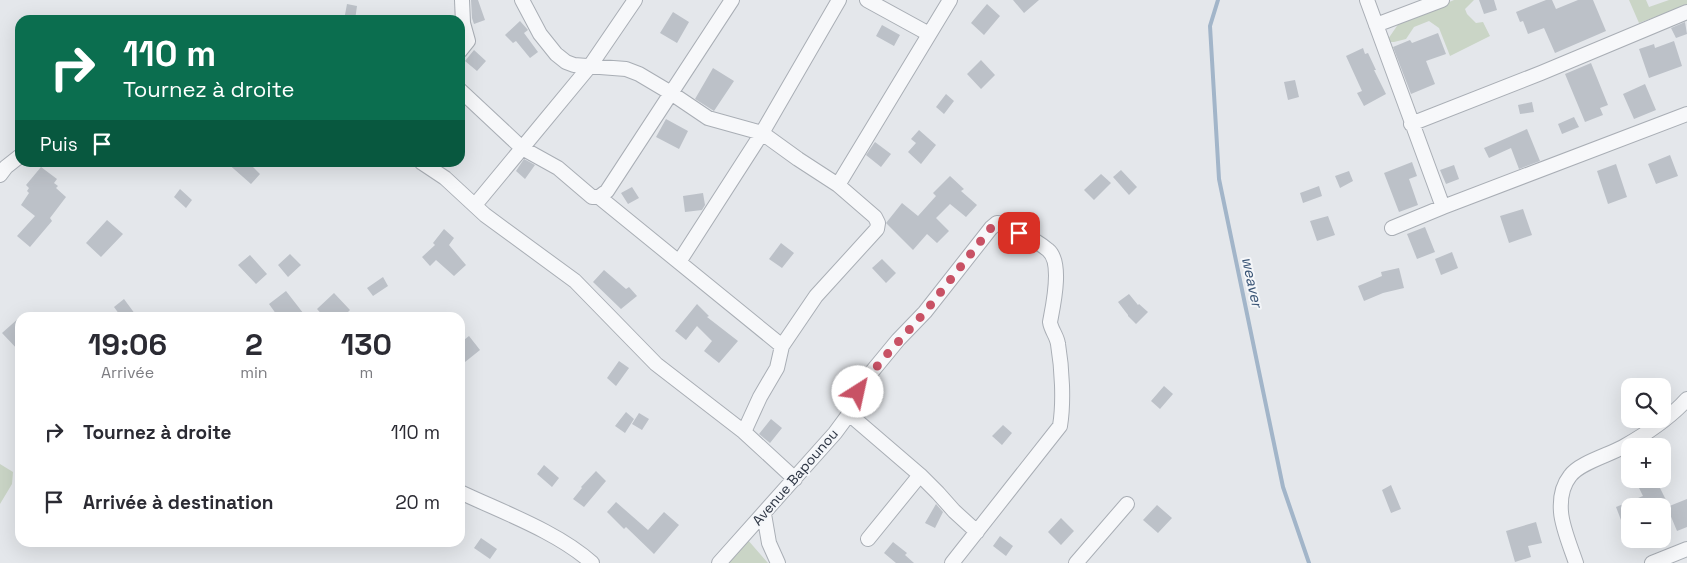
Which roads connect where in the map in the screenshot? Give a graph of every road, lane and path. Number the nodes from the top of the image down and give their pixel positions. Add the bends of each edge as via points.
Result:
1 (462, 0) edge
2 (522, 0) edge
3 (635, 0) edge
4 (732, 0) edge
5 (839, 0) edge
6 (867, 0) edge
7 (950, 0) edge
8 (1367, 0) edge
9 (1442, 0) edge
10 (1687, 12) edge
11 (463, 15) edge
12 (1376, 25) junction
13 (929, 34) junction
14 (590, 66) junction
15 (671, 93) junction
16 (465, 95) edge
17 (1687, 114) edge
18 (1411, 124) junction
19 (762, 133) junction
20 (522, 148) junction
21 (15, 160) edge
22 (428, 167) edge
23 (0, 174) edge
24 (838, 185) junction
25 (599, 197) junction
26 (475, 205) junction
27 (1443, 207) junction
28 (1392, 228) dead end
29 (679, 262) junction
30 (782, 346) junction
31 (1687, 399) edge
32 (849, 414) junction
33 (744, 432) junction
34 (920, 475) junction
35 (795, 479) junction
36 (465, 494) edge
37 (1127, 504) dead end
38 (764, 514) junction
39 (977, 532) junction
40 (868, 539) dead end
41 (1687, 549) edge
42 (592, 563) edge
43 (719, 563) edge
44 (778, 563) edge
45 (952, 563) edge
46 (1076, 563) edge
47 (1576, 563) edge
48 (1652, 563) edge

1 - 11 street
2 - 14 street via 540,34 556,54 574,65
3 - 14 street
4 - 15 street
5 - 19 street
6 - 13 street
7 - 13 street
8 - 12 street
9 - 12 street
10 - 18 street
12 - 18 street
13 - 24 street
14 - 15 street via 626,69
14 - 20 street
15 - 19 street via 708,118
15 - 25 street via 607,190
16 - 20 street
17 - 27 street
18 - 27 street
19 - 24 street
19 - 29 street
20 - 25 street via 558,168 592,197
20 - 26 street
21 - 23 street
22 - 26 street
24 - 30 street via 875,217 877,229 816,296
25 - 29 street
26 - 33 street via 575,281 656,364
27 - 28 street
29 - 30 street
30 - 33 street via 777,368
31 - 47 street via 1654,429 1570,474 1563,487 1561,514
32 - 34 street
32 - 35 street, Avenue Bapounou
32 - 39 street, Avenue Bapounou via 858,392 875,367 925,312 997,223 1050,250 1055,263 1056,282 1050,322 1058,342 1063,410 1060,426
33 - 35 street
34 - 39 street
34 - 40 street
35 - 38 street, Avenue Bapounou
36 - 42 street via 556,537
37 - 46 street
38 - 43 street, Avenue Bapounou
38 - 44 street via 769,543
39 - 45 street
41 - 48 street

